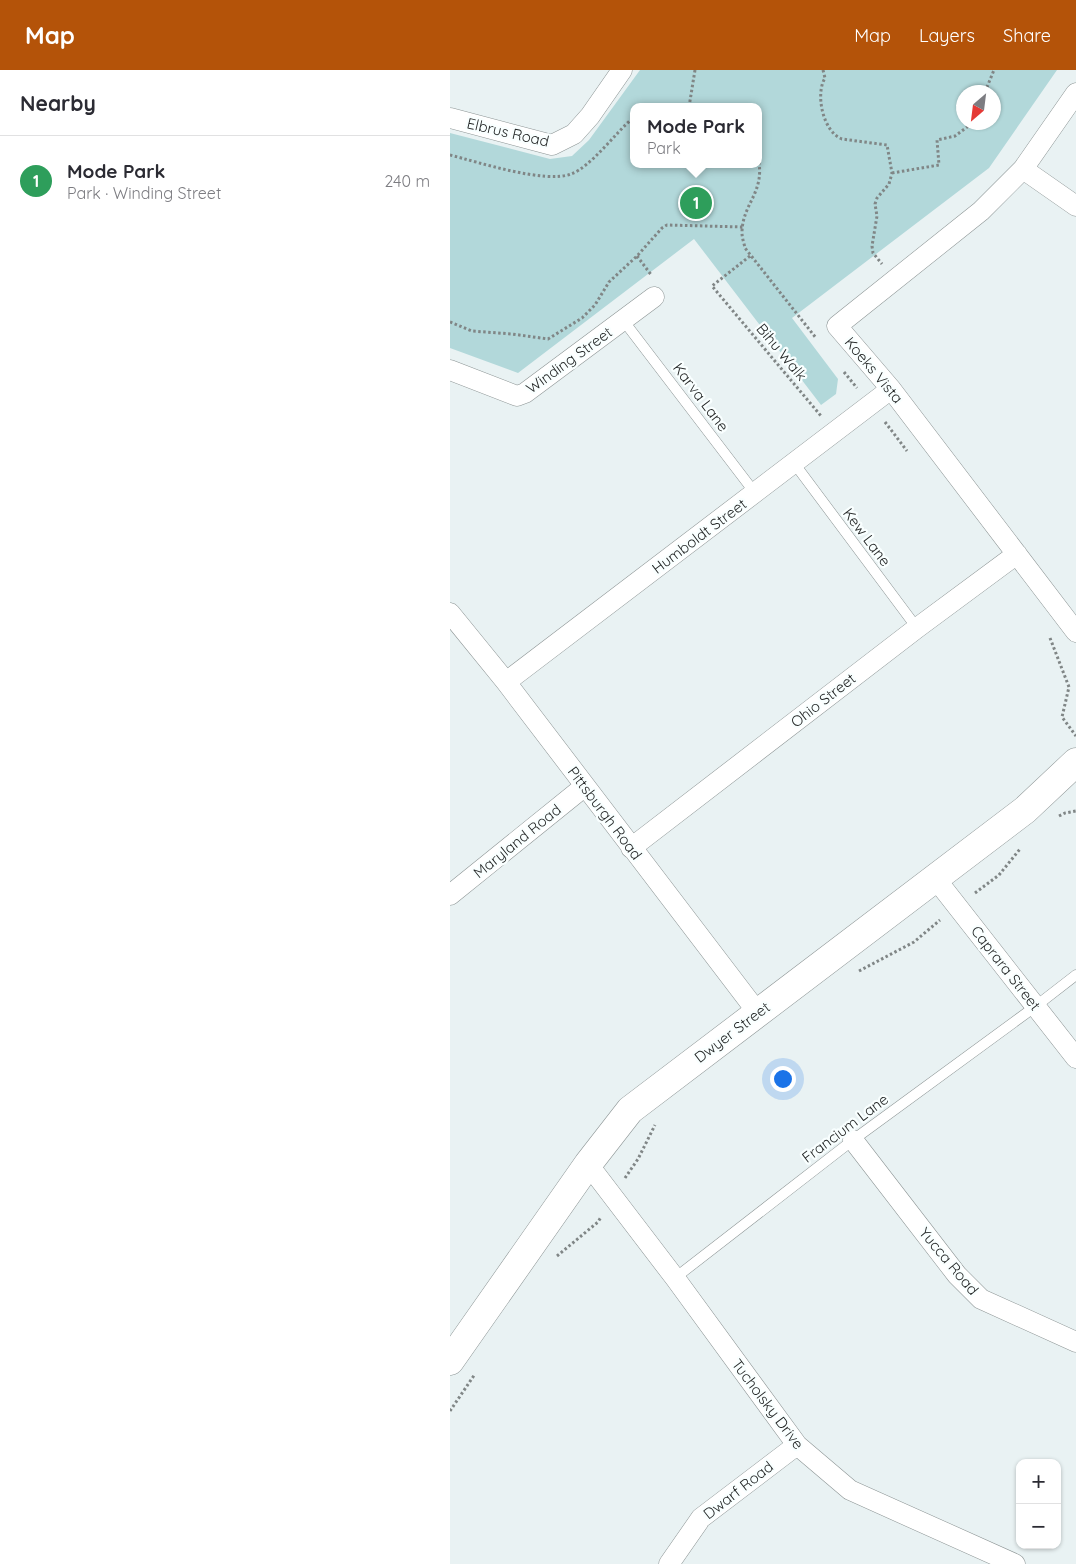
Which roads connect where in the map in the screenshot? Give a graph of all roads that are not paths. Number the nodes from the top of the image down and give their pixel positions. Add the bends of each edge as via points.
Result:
1 (622, 70) edge
2 (1076, 93) edge
3 (450, 118) edge
4 (1023, 170) junction
5 (1076, 206) edge
6 (654, 297) dead end
7 (623, 320) junction
8 (450, 370) edge
9 (891, 389) junction
10 (794, 463) junction
11 (755, 493) junction
12 (1017, 554) junction
13 (450, 613) edge
14 (917, 628) junction
15 (1076, 632) edge
16 (506, 682) junction
17 (1076, 762) edge
18 (584, 786) junction
19 (631, 848) junction
20 (935, 878) junction
21 (450, 895) edge
22 (1076, 975) edge
23 (1036, 1006) junction
24 (758, 1012) junction
25 (1076, 1058) edge
26 (853, 1140) junction
27 (588, 1164) junction
28 (675, 1278) junction
29 (1076, 1342) edge
30 (450, 1361) edge
31 (797, 1445) junction
32 (989, 1559) edge
33 (669, 1564) edge
34 (1014, 1564) edge

1 - 3 street, Elbrus Road via 574,134 552,145
2 - 4 street, Koeks Vista
4 - 5 street
4 - 9 street, Koeks Vista via 981,211 837,326
6 - 7 street, Winding Street
7 - 8 street, Winding Street via 517,396
7 - 11 lane, Karva Lane
9 - 10 street, Humboldt Street
9 - 12 street, Koeks Vista
10 - 11 street, Humboldt Street
10 - 14 lane, Kew Lane
11 - 16 street, Humboldt Street
12 - 14 street, Ohio Street
12 - 15 street, Koeks Vista
13 - 16 street, Pittsburgh Road
14 - 19 street, Ohio Street
16 - 18 street, Pittsburgh Road
17 - 20 street, Dwyer Street via 1025,810
18 - 19 street, Pittsburgh Road
18 - 21 street, Maryland Road
19 - 24 street, Pittsburgh Road
20 - 23 street, Caprara Street
20 - 24 street, Dwyer Street
22 - 23 lane, Francium Lane
23 - 25 street, Caprara Street
23 - 26 lane, Francium Lane
24 - 27 street, Dwyer Street via 630,1110
26 - 28 lane, Francium Lane
26 - 29 street, Yucca Road via 957,1275 981,1299
27 - 28 street, Tucholsky Drive
27 - 30 street, Dwyer Street
28 - 31 street, Tucholsky Drive
31 - 32 street, Tucholsky Drive via 850,1490
31 - 33 street, Dwarf Road via 701,1518
32 - 34 street, Tucholsky Drive

